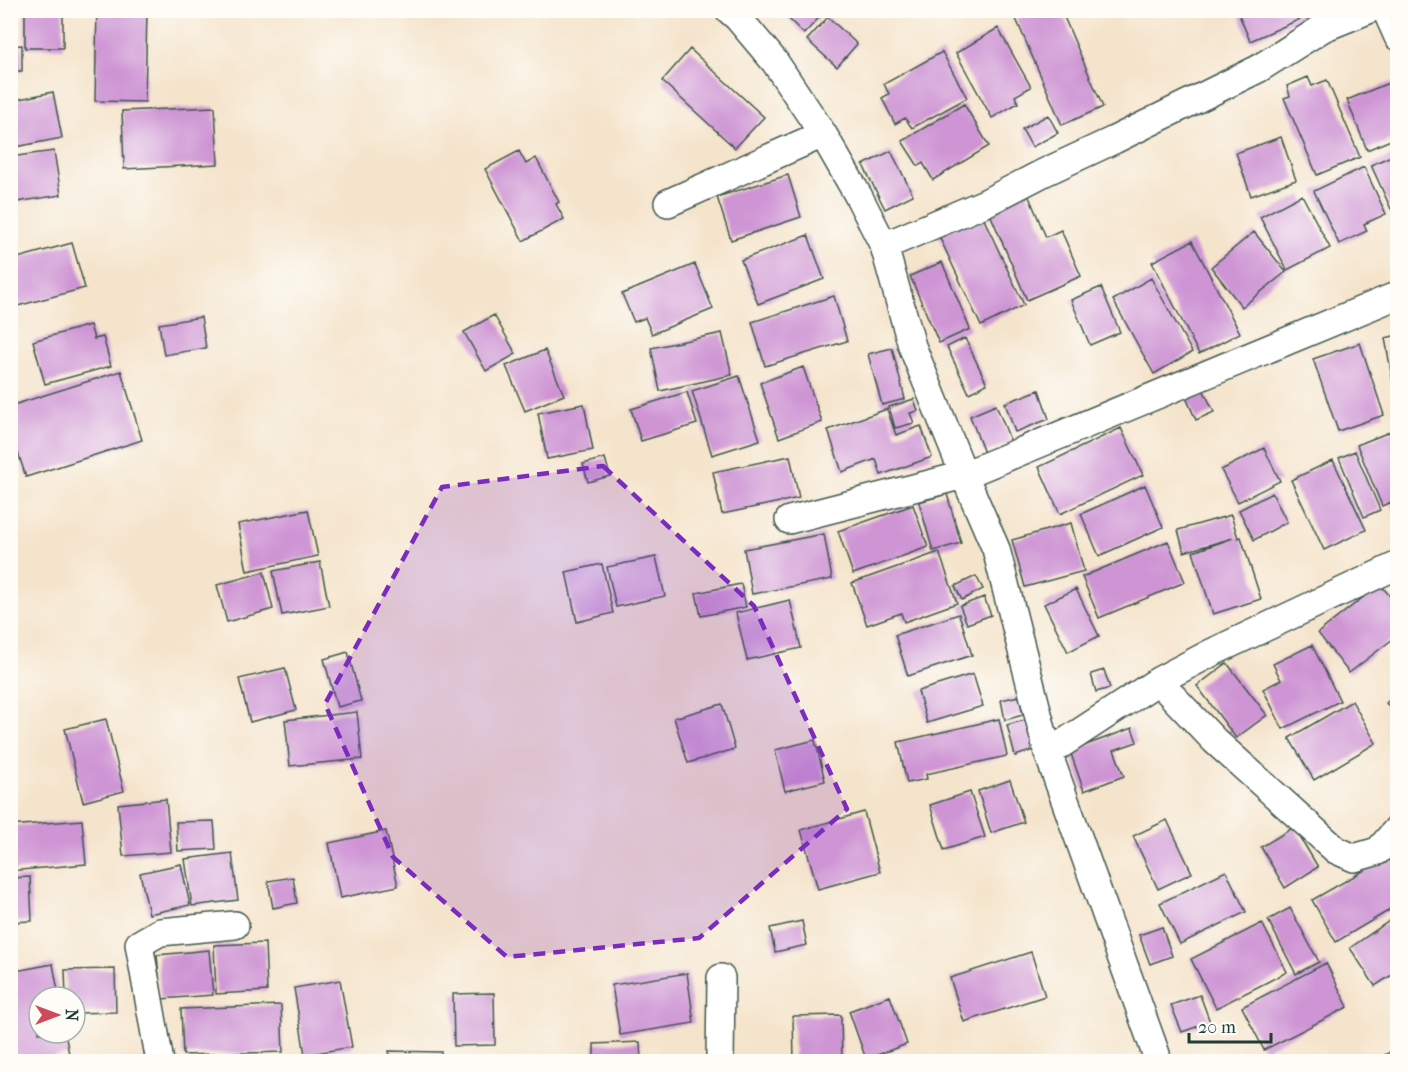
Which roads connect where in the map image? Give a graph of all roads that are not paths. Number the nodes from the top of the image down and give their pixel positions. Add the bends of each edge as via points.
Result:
1 (1368, 10) edge
2 (1386, 10) edge
3 (738, 13) edge
4 (1398, 37) edge
5 (823, 134) junction
6 (668, 203) dead end
7 (884, 246) junction
8 (1398, 295) edge
9 (964, 475) junction
10 (789, 520) dead end
11 (1398, 565) edge
12 (1158, 681) junction
13 (1048, 753) junction
14 (1398, 828) edge
15 (235, 925) dead end
16 (721, 978) dead end
17 (160, 1062) edge
18 (720, 1062) edge
19 (1157, 1062) edge

1 - 7 street via 1323,28 1258,69 985,203
2 - 4 street
3 - 5 street
5 - 6 street
5 - 7 street
7 - 9 street via 912,346
8 - 9 street
9 - 10 street
9 - 13 street via 996,549
11 - 12 street
12 - 13 street
12 - 14 street via 1215,741 1336,850 1354,858 1378,851
13 - 19 street
15 - 17 street via 160,932 139,944
16 - 18 street

